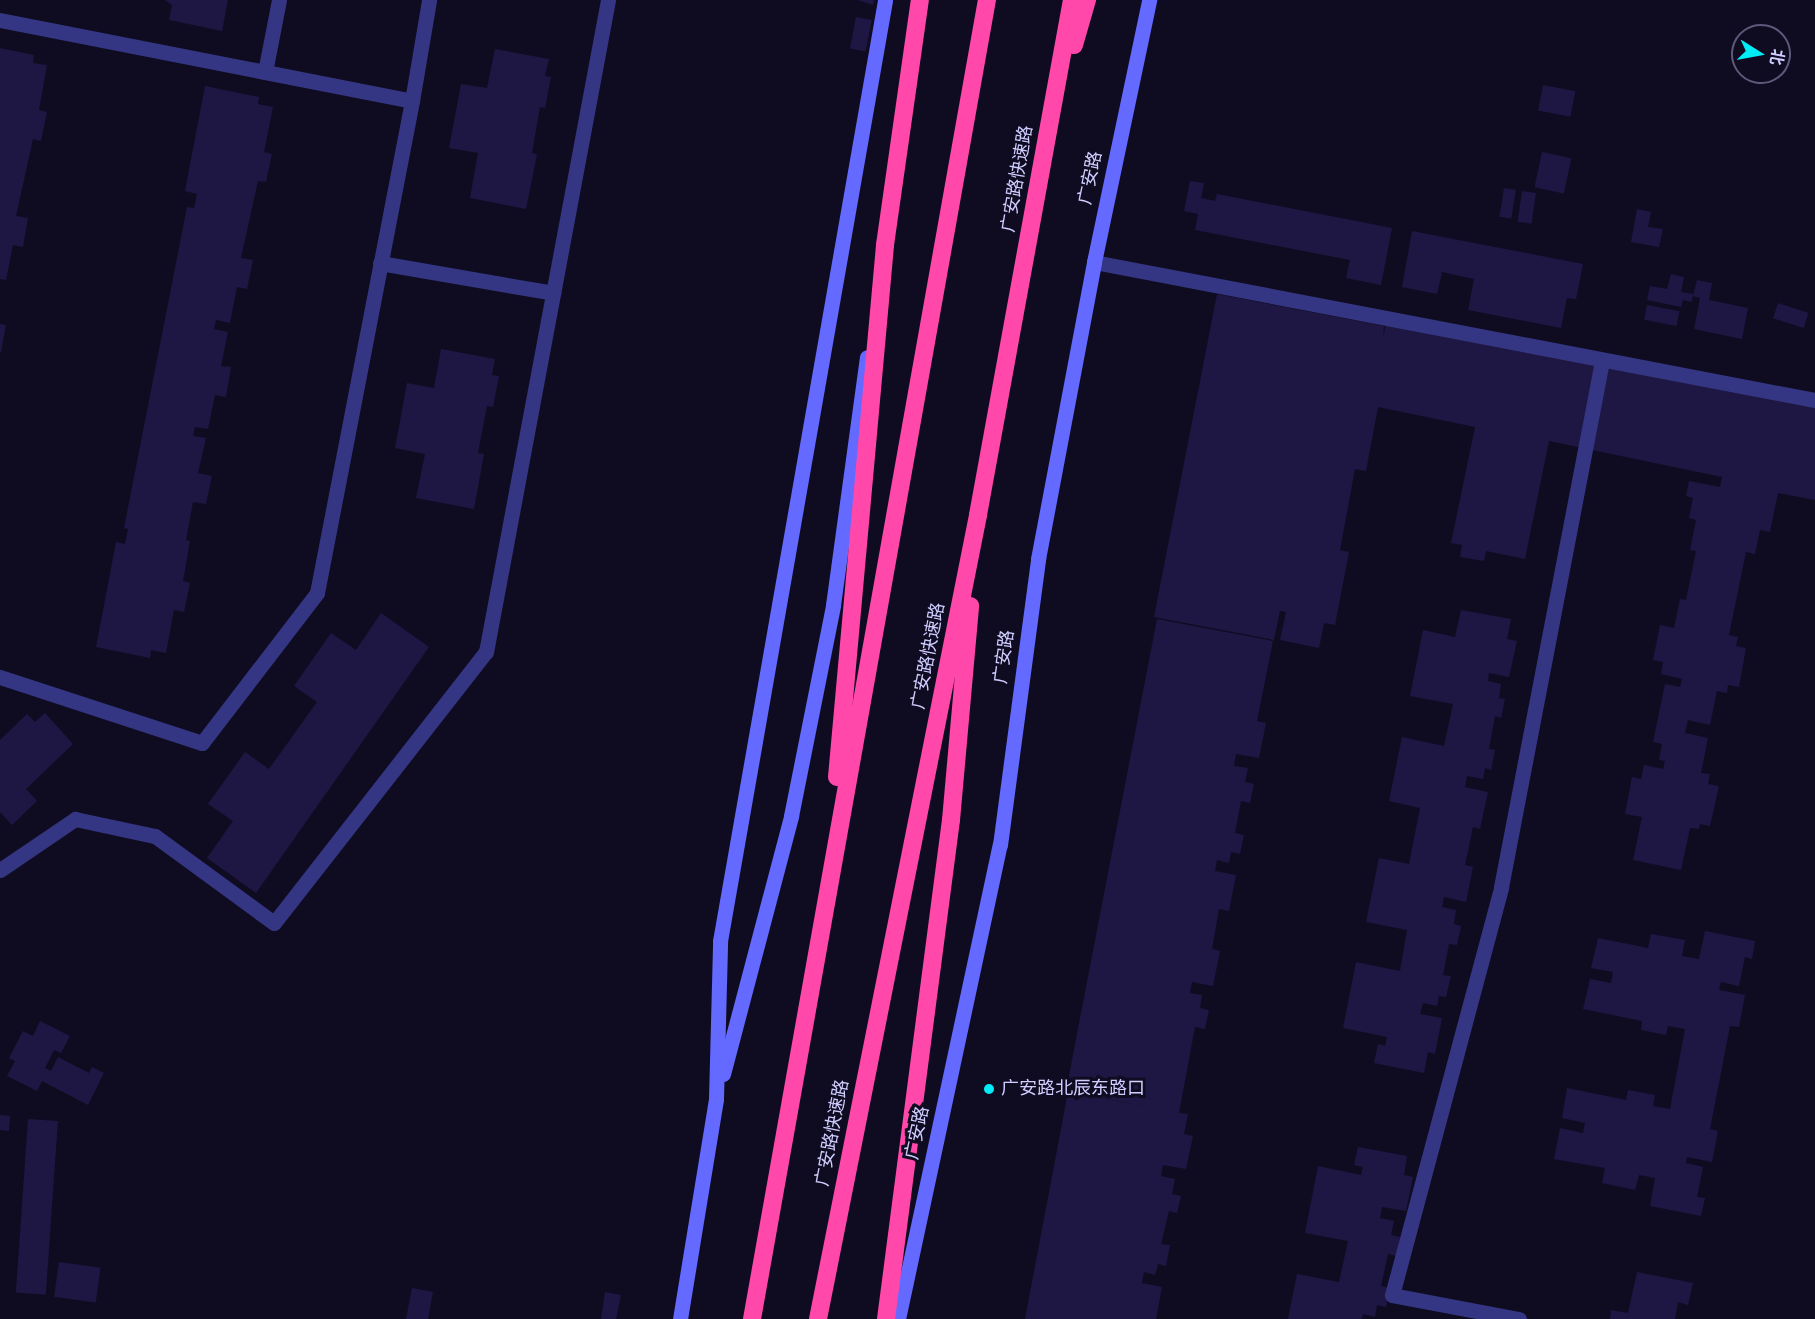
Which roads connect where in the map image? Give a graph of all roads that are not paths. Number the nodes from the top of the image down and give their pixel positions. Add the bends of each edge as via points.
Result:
1 (279, 0) edge
2 (429, 0) edge
3 (885, 0) edge
4 (920, 0) edge
5 (987, 0) edge
6 (1072, 0) edge
7 (1087, 0) edge
8 (1149, 0) edge
9 (604, 1) edge
10 (0, 20) edge
11 (265, 72) junction
12 (412, 101) junction
13 (1048, 133) junction
14 (885, 245) junction
15 (1094, 262) junction
16 (380, 263) junction
17 (553, 293) junction
18 (1602, 361) junction
19 (1815, 400) edge
20 (978, 515) junction
21 (0, 677) edge
22 (0, 870) edge
23 (826, 896) junction
24 (716, 1099) junction
25 (680, 1319) edge
26 (752, 1319) edge
27 (818, 1319) edge
28 (886, 1319) edge
29 (898, 1319) edge
30 (1519, 1319) edge

1 - 11 street
2 - 12 street
3 - 24 main road via 720,941
4 - 14 highway
5 - 23 highway
6 - 13 highway, 广安路快速路
7 - 13 highway
8 - 15 main road, 广安路
9 - 17 street
10 - 11 street
11 - 12 street
12 - 16 street
13 - 20 highway, 广安路快速路
14 - 23 highway
14 - 24 main road via 833,605 791,816
15 - 18 street
15 - 29 main road, 广安路 via 1038,559 1000,845
16 - 17 street
16 - 21 street via 317,593 202,743
17 - 22 street via 486,652 274,923 155,836 75,819
18 - 19 street
18 - 30 street via 1501,887 1392,1295
20 - 27 highway, 广安路快速路
20 - 28 highway via 951,820
23 - 26 highway
24 - 25 main road

